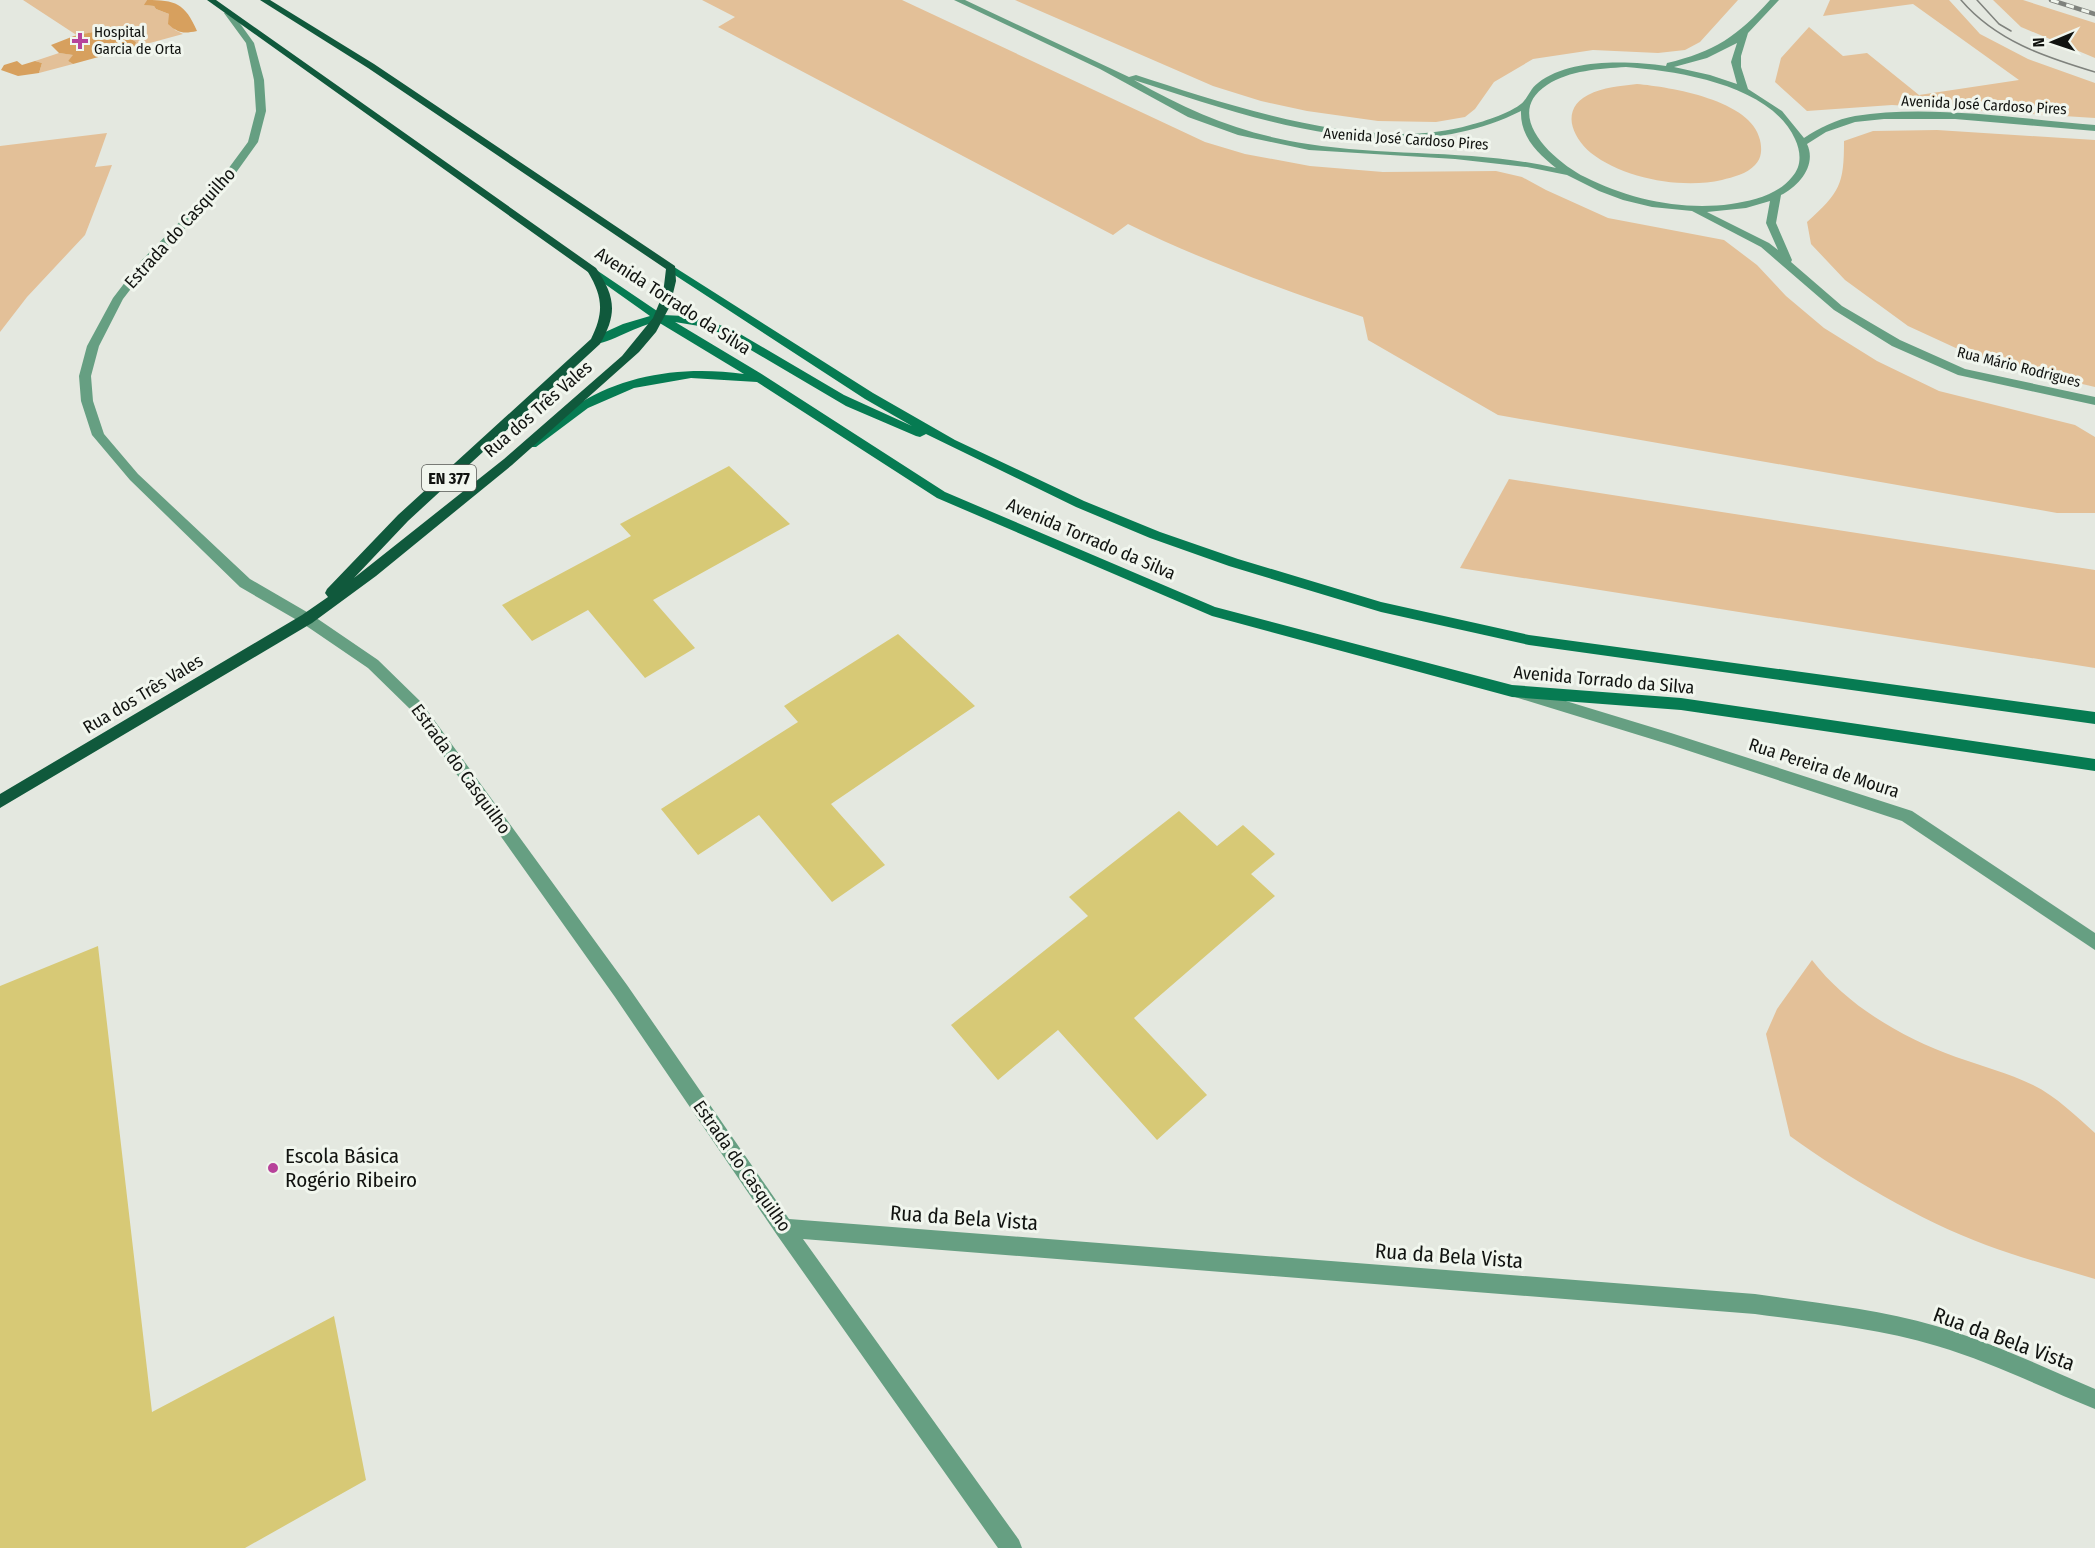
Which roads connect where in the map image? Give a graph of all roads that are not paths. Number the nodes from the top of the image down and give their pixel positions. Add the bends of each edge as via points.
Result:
1 (211, 0) edge
2 (264, 0) edge
3 (958, 0) edge
4 (1775, 0) edge
5 (228, 13) junction
6 (1745, 34) junction
7 (1104, 67) junction
8 (1664, 67) junction
9 (1744, 90) junction
10 (1527, 104) junction
11 (2095, 128) edge
12 (1804, 142) junction
13 (1577, 177) junction
14 (1776, 196) junction
15 (1692, 208) junction
16 (1788, 263) junction
17 (671, 268) junction
18 (592, 270) junction
19 (660, 318) junction
20 (596, 341) junction
21 (763, 381) junction
22 (2095, 401) edge
23 (951, 443) junction
24 (508, 462) junction
25 (307, 619) junction
26 (1512, 691) junction
27 (2095, 718) edge
28 (2095, 765) edge
29 (0, 802) edge
30 (2095, 942) edge
31 (784, 1228) junction
32 (2095, 1399) edge
33 (1011, 1548) edge

1 - 5 main road, Avenida Torrado da Silva
2 - 17 main road, Avenida Torrado da Silva via 371,66
3 - 7 street, Avenida José Cardoso Pires
4 - 6 street
5 - 18 main road, Avenida Torrado da Silva
5 - 25 street, Estrada do Casquilho via 250,43 259,80 261,111 253,142 221,186 146,262 118,298 93,346 85,376 87,401 98,435 134,477 245,582
6 - 8 street via 1698,60
6 - 9 street via 1734,59
7 - 10 street, Avenida José Cardoso Pires via 1243,112 1346,132 1425,134 1464,130 1499,119
7 - 13 street, Avenida José Cardoso Pires via 1191,115 1274,142 1370,155 1514,161
8 - 9 street
8 - 10 street, Avenida José Cardoso Pires via 1626,64 1561,75 1539,88
9 - 12 street via 1792,123
10 - 13 street via 1525,122 1533,141 1551,160
11 - 12 street, Avenida José Cardoso Pires via 1955,116 1893,116 1854,120
12 - 14 street via 1807,163 1797,181
13 - 15 street via 1622,195
14 - 15 street via 1724,208
14 - 16 street, Rua Mário Rodrigues via 1771,223
15 - 16 street, Rua Mário Rodrigues via 1765,245
16 - 22 street, Rua Mário Rodrigues via 1838,308 1896,343 1962,372
17 - 19 main road, Rua dos Três Vales / EN 377 via 672,281
17 - 23 main road, Avenida Torrado da Silva via 869,396
18 - 19 main road, Avenida Torrado da Silva
18 - 20 main road, Rua dos Três Vales / EN 377 via 605,289 609,306
19 - 20 main road via 636,322
19 - 21 main road, Avenida Torrado da Silva
19 - 23 main road via 710,323 869,413
19 - 24 main road, Rua dos Três Vales / EN 377 via 635,350
20 - 25 main road, Rua dos Três Vales / EN 377 via 403,519
21 - 24 main road via 712,374 640,380 590,402
21 - 26 main road, Avenida Torrado da Silva via 940,495 1212,611
23 - 27 main road, Avenida Torrado da Silva via 1155,535 1381,607 1530,640
24 - 25 main road, Rua dos Três Vales / EN 377 via 371,573
25 - 29 main road, Rua dos Três Vales / EN 377
25 - 31 street, Estrada do Casquilho via 373,664 416,706 621,991
26 - 28 main road, Avenida Torrado da Silva via 1681,704
26 - 30 street, Rua Pereira de Moura via 1907,816
31 - 32 street, Rua da Bela Vista via 1766,1305 1936,1336
31 - 33 street, Estrada do Casquilho

